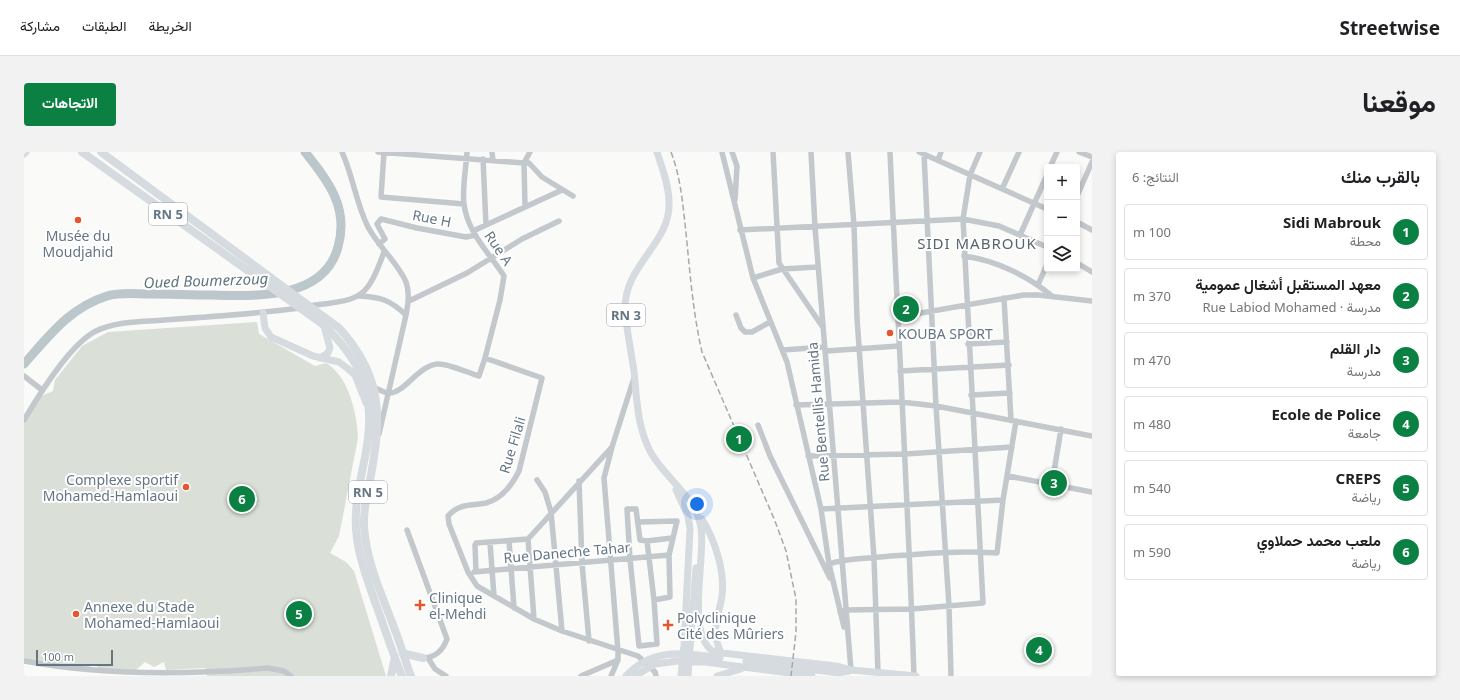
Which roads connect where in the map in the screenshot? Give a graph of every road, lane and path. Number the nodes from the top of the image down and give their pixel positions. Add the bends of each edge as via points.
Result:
1 (82, 152) edge
2 (101, 152) edge
3 (342, 152) edge
4 (382, 152) edge
5 (492, 152) edge
6 (530, 152) edge
7 (657, 152) edge
8 (722, 152) edge
9 (732, 152) edge
10 (772, 152) edge
11 (811, 152) edge
12 (848, 152) edge
13 (890, 152) edge
14 (941, 152) edge
15 (980, 152) edge
16 (1019, 152) edge
17 (1057, 152) edge
18 (1081, 152) edge
19 (921, 153) edge
20 (466, 155) edge
21 (1092, 157) edge
22 (483, 159) junction
23 (492, 160) junction
24 (938, 160) junction
25 (1092, 162) edge
26 (524, 163) junction
27 (1051, 164) edge
28 (970, 175) junction
29 (1044, 182) edge
30 (1002, 189) junction
31 (1080, 189) edge
32 (562, 190) junction
33 (573, 196) dead end
34 (1035, 203) junction
35 (464, 204) junction
36 (525, 206) junction
37 (734, 206) junction
38 (1044, 207) edge
39 (963, 219) junction
40 (559, 221) dead end
41 (928, 221) junction
42 (893, 222) junction
43 (1080, 224) edge
44 (486, 225) junction
45 (854, 225) junction
46 (815, 227) junction
47 (777, 229) junction
48 (740, 230) junction
49 (1092, 230) edge
50 (474, 233) junction
51 (1020, 235) junction
52 (379, 244) junction
53 (1044, 246) edge
54 (384, 252) junction
55 (964, 256) junction
56 (493, 258) junction
57 (1080, 265) edge
58 (818, 266) junction
59 (782, 269) junction
60 (1044, 271) edge
61 (256, 272) junction
62 (1092, 272) edge
63 (753, 278) junction
64 (1038, 284) junction
65 (359, 296) junction
66 (1053, 296) junction
67 (1004, 298) junction
68 (409, 301) junction
69 (1092, 301) edge
70 (966, 305) junction
71 (933, 311) junction
72 (263, 313) junction
73 (406, 315) junction
74 (736, 315) dead end
75 (898, 316) junction
76 (323, 322) junction
77 (770, 322) junction
78 (823, 327) junction
79 (1007, 342) junction
80 (968, 344) junction
81 (899, 346) junction
82 (825, 349) junction
83 (860, 349) junction
84 (783, 350) junction
85 (320, 358) junction
86 (485, 358) junction
87 (1009, 365) junction
88 (970, 368) junction
89 (935, 370) junction
90 (900, 371) junction
91 (24, 376) edge
92 (634, 378) junction
93 (373, 387) junction
94 (42, 390) junction
95 (389, 393) junction
96 (1010, 393) junction
97 (971, 395) junction
98 (864, 402) junction
99 (901, 402) junction
100 (830, 403) junction
101 (796, 405) junction
102 (936, 406) junction
103 (370, 410) junction
104 (972, 412) junction
105 (24, 420) edge
106 (1014, 421) junction
107 (758, 425) dead end
108 (1061, 429) junction
109 (1092, 436) edge
110 (612, 447) junction
111 (1012, 447) junction
112 (974, 448) junction
113 (376, 451) junction
114 (940, 451) junction
115 (905, 454) junction
116 (834, 455) junction
117 (868, 455) junction
118 (808, 456) junction
119 (1008, 476) junction
120 (537, 480) dead end
121 (579, 481) junction
122 (671, 481) junction
123 (1052, 484) junction
124 (1092, 492) edge
125 (1003, 500) junction
126 (978, 501) junction
127 (942, 502) junction
128 (908, 504) junction
129 (871, 507) junction
130 (837, 508) junction
131 (821, 509) junction
132 (551, 512) junction
133 (696, 512) junction
134 (638, 522) junction
135 (407, 530) dead end
136 (672, 538) junction
137 (528, 539) junction
138 (509, 541) junction
139 (647, 541) junction
140 (490, 543) junction
141 (980, 551) junction
142 (945, 552) junction
143 (669, 555) junction
144 (910, 555) junction
145 (648, 557) junction
146 (874, 558) junction
147 (630, 559) junction
148 (841, 560) junction
149 (610, 561) junction
150 (582, 563) junction
151 (829, 564) junction
152 (556, 566) junction
153 (530, 568) junction
154 (512, 569) junction
155 (476, 571) junction
156 (492, 571) junction
157 (468, 572) junction
158 (834, 587) junction
159 (494, 596) junction
160 (654, 600) junction
161 (949, 606) junction
162 (514, 608) junction
163 (876, 609) junction
164 (912, 609) junction
165 (842, 611) junction
166 (534, 619) junction
167 (562, 631) junction
168 (398, 636) junction
169 (589, 641) junction
170 (618, 651) junction
171 (721, 653) junction
172 (406, 654) junction
173 (395, 656) junction
174 (426, 658) junction
175 (618, 660) junction
176 (24, 661) edge
177 (412, 667) junction
178 (821, 667) junction
179 (749, 668) junction
180 (851, 670) junction
181 (880, 673) junction
182 (291, 676) edge
183 (391, 676) edge
184 (402, 676) edge
185 (411, 676) edge
186 (417, 676) edge
187 (446, 676) edge
188 (581, 676) edge
189 (611, 676) edge
190 (626, 676) edge
191 (636, 676) edge
192 (656, 676) edge
193 (681, 676) edge
194 (688, 676) edge
195 (716, 676) edge
196 (812, 676) edge
197 (900, 676) edge
198 (915, 676) edge
199 (950, 676) edge

1 - 61 highway, RN 5
2 - 61 highway, RN 5
3 - 52 street via 364,217
4 - 20 street
4 - 35 street via 381,197
5 - 23 street
6 - 26 street
7 - 92 main road, RN 3 via 667,187 668,218 661,234 636,269 628,287 625,310
8 - 37 street
9 - 37 street via 737,166
10 - 47 street
11 - 46 street, Rue Bentellis Hamida
12 - 45 street
13 - 42 street
14 - 24 street
15 - 28 street
16 - 30 street
17 - 27 street
18 - 21 street
19 - 24 street
19 - 41 street
20 - 22 street
20 - 35 street, Rue A
22 - 23 street
22 - 44 street
23 - 26 street
24 - 28 street
25 - 31 street
26 - 32 street via 529,163 542,178
26 - 36 street
28 - 30 street
28 - 39 street
29 - 34 street
30 - 34 street
32 - 33 street
32 - 36 street
34 - 38 street
34 - 51 street
35 - 50 street, Rue A
36 - 44 street
37 - 48 street
39 - 41 street
39 - 51 street via 999,226
39 - 55 street
40 - 56 street via 522,239
41 - 42 street
41 - 71 street
42 - 45 street
42 - 75 street
43 - 49 street
44 - 50 street
45 - 46 street
45 - 83 street
46 - 47 street
46 - 58 street, Rue Bentellis Hamida
47 - 48 street
47 - 59 street via 779,263
48 - 63 street
50 - 52 street, Rue H via 466,236 381,219 377,223 385,238
50 - 56 street, Rue A
51 - 53 street
52 - 54 street
54 - 65 street via 369,287
54 - 68 street via 406,281
55 - 64 street via 988,261
55 - 70 street
56 - 68 street
56 - 86 street, Rue A via 504,276
57 - 62 street
58 - 59 street
58 - 78 street, Rue Bentellis Hamida
59 - 63 street
59 - 78 street
60 - 64 street
61 - 76 highway, RN 5
63 - 77 street
64 - 66 street
65 - 72 street via 341,302
65 - 73 street via 393,302
66 - 67 street via 1024,295
66 - 69 street
67 - 70 street
67 - 79 street
68 - 73 street
70 - 71 street
70 - 80 street
71 - 75 street
71 - 89 street
72 - 85 main road via 265,328 271,337
72 - 94 street via 142,322 96,330 80,342
73 - 95 street
74 - 77 street via 745,332 752,332
75 - 81 street
76 - 85 main road via 330,348 328,353
76 - 93 highway, RN 5 via 339,328 354,345
76 - 103 highway, RN 5 via 355,361 366,390
77 - 84 street
78 - 82 street, Rue Bentellis Hamida
79 - 80 street
79 - 87 street
80 - 88 street
81 - 83 street
81 - 90 street
82 - 83 street
82 - 84 street
82 - 100 street, Rue Bentellis Hamida
83 - 98 street
84 - 101 street via 788,362
85 - 103 main road via 339,362 354,375
86 - 95 street via 479,376 440,364 429,365 397,391
86 - 157 street, Rue Filali via 543,378 519,471 513,484 495,499 486,503 461,506 448,516
87 - 88 street
87 - 96 street
88 - 89 street
88 - 97 street
89 - 90 street
89 - 102 street
90 - 99 street
91 - 94 street
92 - 110 street
92 - 122 main road, RN 3 via 637,411 643,435 652,454
93 - 95 street
93 - 113 highway, RN 5 via 379,426
94 - 105 street
95 - 113 street
96 - 97 street
96 - 106 street
97 - 104 street
98 - 99 street
98 - 100 street
98 - 117 street
99 - 102 street
99 - 115 street
100 - 101 street
100 - 116 street, Rue Bentellis Hamida
101 - 118 street
102 - 104 street
102 - 114 street
103 - 173 highway, RN 5 via 368,443 357,499 356,537 367,578
104 - 106 street
104 - 112 street
106 - 108 street
106 - 111 street
107 - 158 street via 770,456
108 - 109 street
108 - 123 street
110 - 121 street
110 - 149 street via 604,478
111 - 112 street
111 - 119 street
112 - 114 street
112 - 126 street
113 - 168 highway, RN 5 via 364,508 364,526 371,562
114 - 115 street
114 - 127 street
115 - 117 street
115 - 128 street
116 - 117 street
116 - 118 street
116 - 130 street, Rue Bentellis Hamida
117 - 129 street
118 - 131 street
119 - 123 street
119 - 125 street
120 - 132 street via 545,492
121 - 132 street
121 - 150 street
122 - 133 main road
122 - 193 main road, RN 3 via 688,516 690,529
122 - 194 main road, RN 3 via 693,513 697,534
123 - 124 street
125 - 126 street
125 - 141 street via 997,552
126 - 127 street
126 - 141 street
127 - 128 street
127 - 142 street
128 - 129 street
128 - 144 street
129 - 130 street
129 - 146 street
130 - 131 street
130 - 148 street, Rue Bentellis Hamida
131 - 151 street
132 - 137 street
132 - 152 street
133 - 171 main road via 708,529 722,581 722,596 714,636
133 - 171 main road via 702,534 700,635 709,649
134 - 136 street via 676,521
134 - 139 street via 640,540
134 - 147 street via 636,509 626,510
135 - 174 street via 447,639 438,653
136 - 139 street
136 - 143 street
137 - 138 street
137 - 153 street
138 - 140 street
138 - 154 street
139 - 145 street
140 - 155 street via 475,545
140 - 156 street
141 - 142 street
141 - 161 street via 983,603
142 - 144 street
142 - 161 street
143 - 145 street, Rue Daneche Tahar
143 - 160 street via 670,597
144 - 146 street
144 - 164 street
145 - 147 street, Rue Daneche Tahar
145 - 160 street
146 - 148 street
146 - 163 street
147 - 149 street, Rue Daneche Tahar
147 - 160 street via 639,646 657,644
148 - 151 street
148 - 165 street, Rue Bentellis Hamida
149 - 150 street, Rue Daneche Tahar
149 - 170 street
150 - 152 street, Rue Daneche Tahar
150 - 169 street
151 - 158 street
152 - 153 street, Rue Daneche Tahar
152 - 167 street
153 - 154 street, Rue Daneche Tahar
153 - 166 street
154 - 156 street, Rue Daneche Tahar
154 - 162 street
155 - 156 street, Rue Daneche Tahar
155 - 157 street, Rue Daneche Tahar
156 - 159 street
157 - 159 street, Rue Filali via 477,586
158 - 165 street
159 - 162 street, Rue Filali
161 - 164 street
161 - 199 street
162 - 166 street, Rue Filali
163 - 164 street
163 - 165 street
163 - 181 street
164 - 198 street
165 - 180 street
166 - 167 street, Rue Filali
167 - 169 street, Rue Filali
168 - 172 highway
168 - 185 highway, RN 5
169 - 170 street, Rue Filali
170 - 175 street
170 - 192 street, Rue Filali via 638,656
171 - 178 main road
172 - 174 highway
172 - 177 highway
173 - 183 highway
173 - 184 highway, RN 5
174 - 177 highway via 414,661
174 - 187 street via 435,669
175 - 188 street
175 - 189 street
176 - 182 street via 92,672 162,674 268,668 284,671
177 - 186 highway
178 - 180 main road via 839,673
178 - 190 main road via 668,653 641,662
179 - 191 main road via 705,662 667,661 655,664
179 - 195 main road
179 - 196 main road
180 - 181 main road
181 - 197 main road
181 - 198 main road

